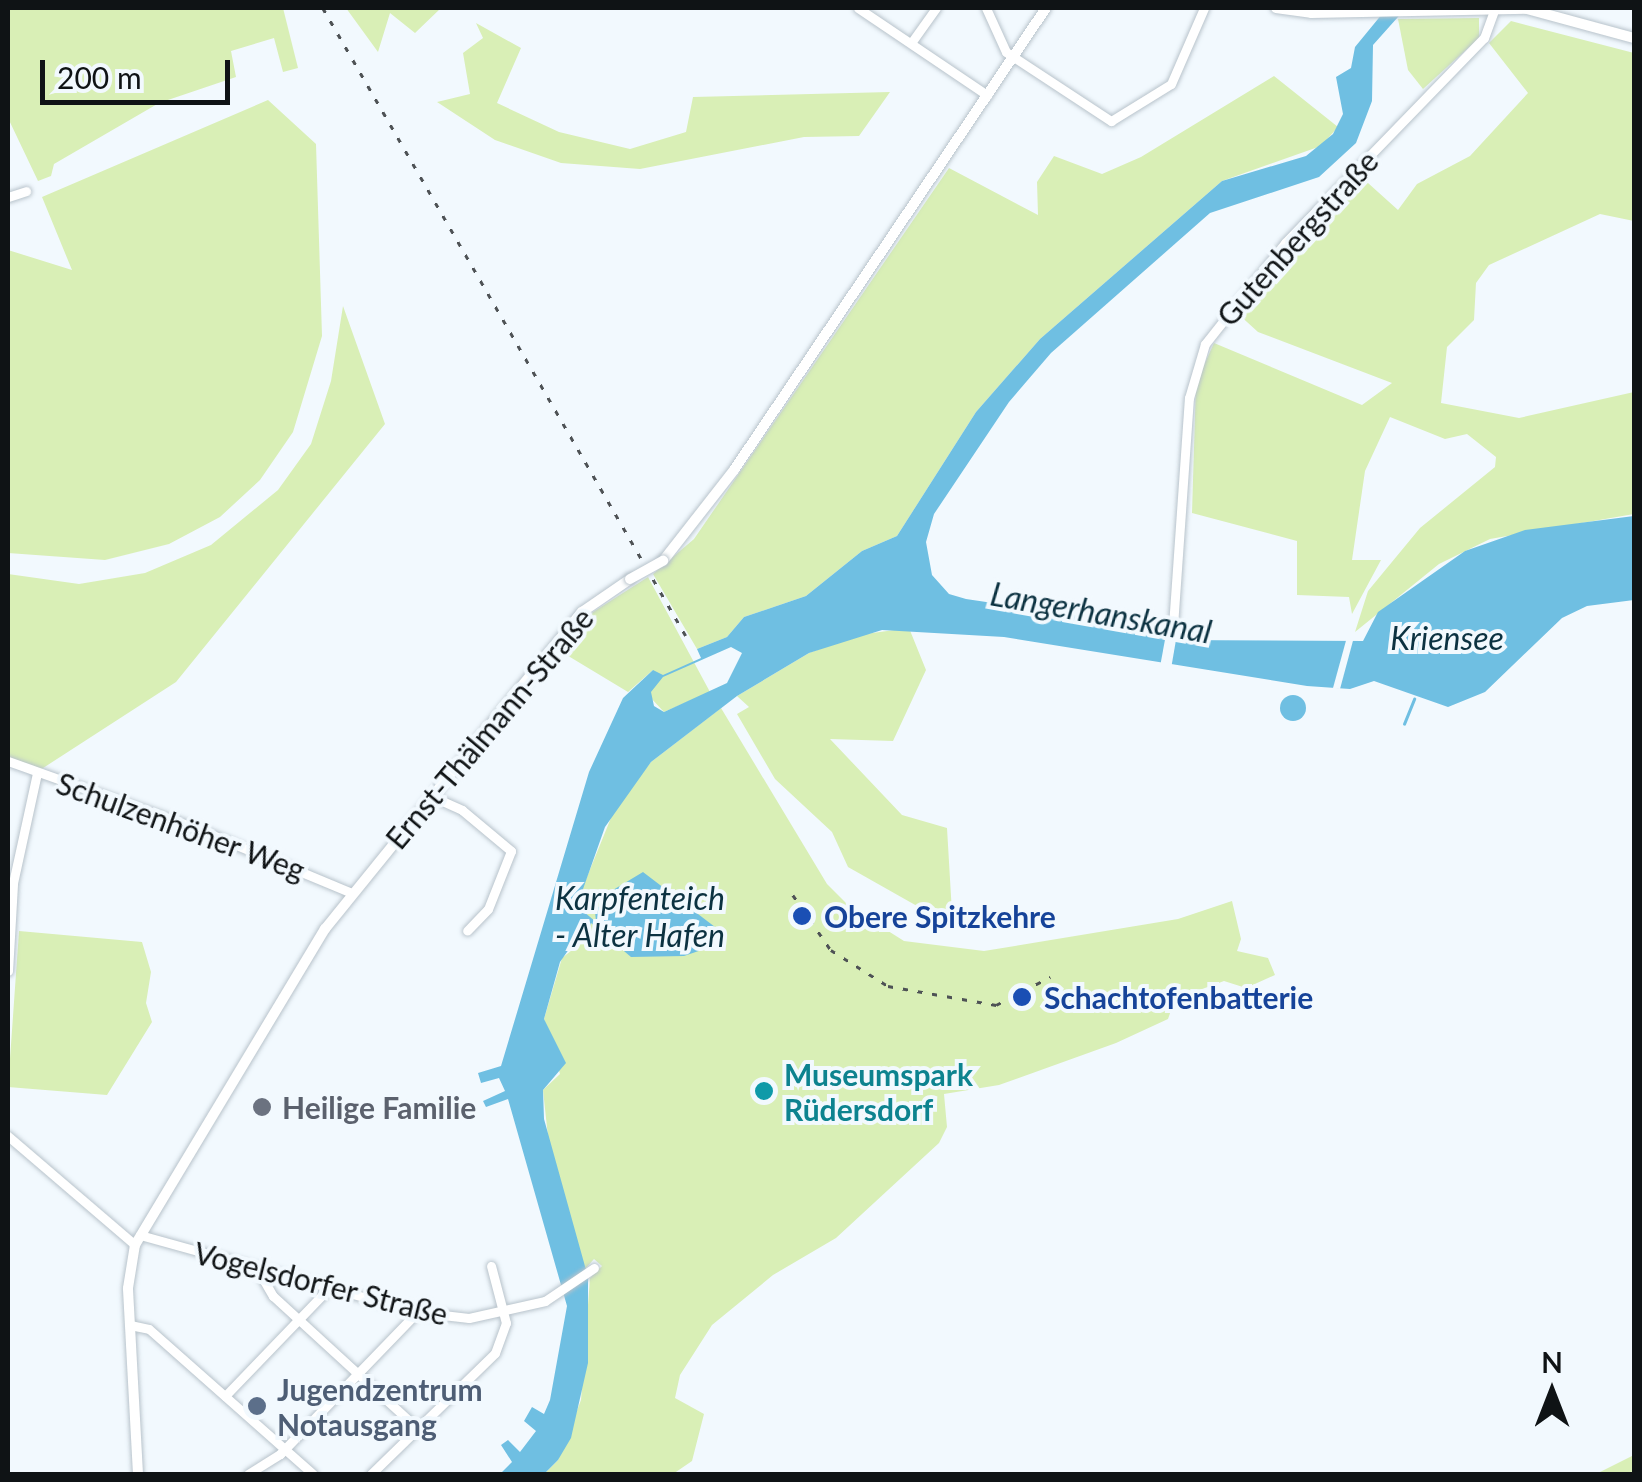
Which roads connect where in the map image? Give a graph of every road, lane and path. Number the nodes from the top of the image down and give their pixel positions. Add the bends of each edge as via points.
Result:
1 (858, 8) edge
2 (936, 8) edge
3 (986, 8) edge
4 (1046, 8) edge
5 (1204, 8) edge
6 (1276, 8) edge
7 (1495, 8) edge
8 (1634, 38) edge
9 (911, 43) junction
10 (1013, 57) junction
11 (988, 94) junction
12 (26, 191) dead end
13 (8, 197) edge
14 (1173, 626) dead end
15 (8, 761) edge
16 (37, 772) junction
17 (431, 796) junction
18 (352, 893) junction
19 (9, 906) edge
20 (467, 931) dead end
21 (8, 971) edge
22 (8, 1136) edge
23 (137, 1240) junction
24 (491, 1266) dead end
25 (594, 1268) dead end
26 (258, 1272) junction
27 (328, 1288) junction
28 (417, 1312) junction
29 (504, 1314) junction
30 (301, 1319) junction
31 (130, 1325) junction
32 (359, 1372) junction
33 (225, 1396) junction
34 (417, 1428) junction
35 (284, 1449) junction
36 (138, 1474) edge
37 (248, 1474) edge
38 (313, 1474) edge
39 (371, 1474) edge

1 - 9 street
2 - 9 street
3 - 10 street via 1001,46
4 - 10 main road, Ernst-Thälmann-Straße
5 - 10 street via 1171,84 1111,121
6 - 7 main road
7 - 8 main road via 1560,14
7 - 14 street, Gutenbergstraße via 1484,38 1285,243 1205,344 1191,382
9 - 11 street
10 - 11 main road, Ernst-Thälmann-Straße
11 - 17 main road, Ernst-Thälmann-Straße, bridge via 689,534 663,561 588,607
12 - 13 street
15 - 16 street, Schulzenhöher Weg
16 - 18 street, Schulzenhöher Weg via 198,828 249,855
16 - 19 street
17 - 18 main road, Ernst-Thälmann-Straße
17 - 20 street via 462,810 511,851 488,909
18 - 23 main road, Ernst-Thälmann-Straße via 292,978
19 - 21 street
22 - 23 street, Vogelsdorfer Straße
23 - 26 street, Vogelsdorfer Straße
23 - 31 main road, Ernst-Thälmann-Straße via 128,1267
24 - 29 street
25 - 29 street, Vogelsdorfer Straße via 558,1293
26 - 27 street, Vogelsdorfer Straße
26 - 30 street via 273,1296
27 - 28 street, Vogelsdorfer Straße
27 - 30 street
28 - 29 street, Vogelsdorfer Straße
28 - 32 street
29 - 34 street via 495,1353
30 - 32 street
30 - 33 street
31 - 33 street via 149,1329
31 - 36 main road, Ernst-Thälmann-Straße
32 - 34 street
32 - 35 street
33 - 35 street
34 - 39 street
35 - 37 street
35 - 38 street

